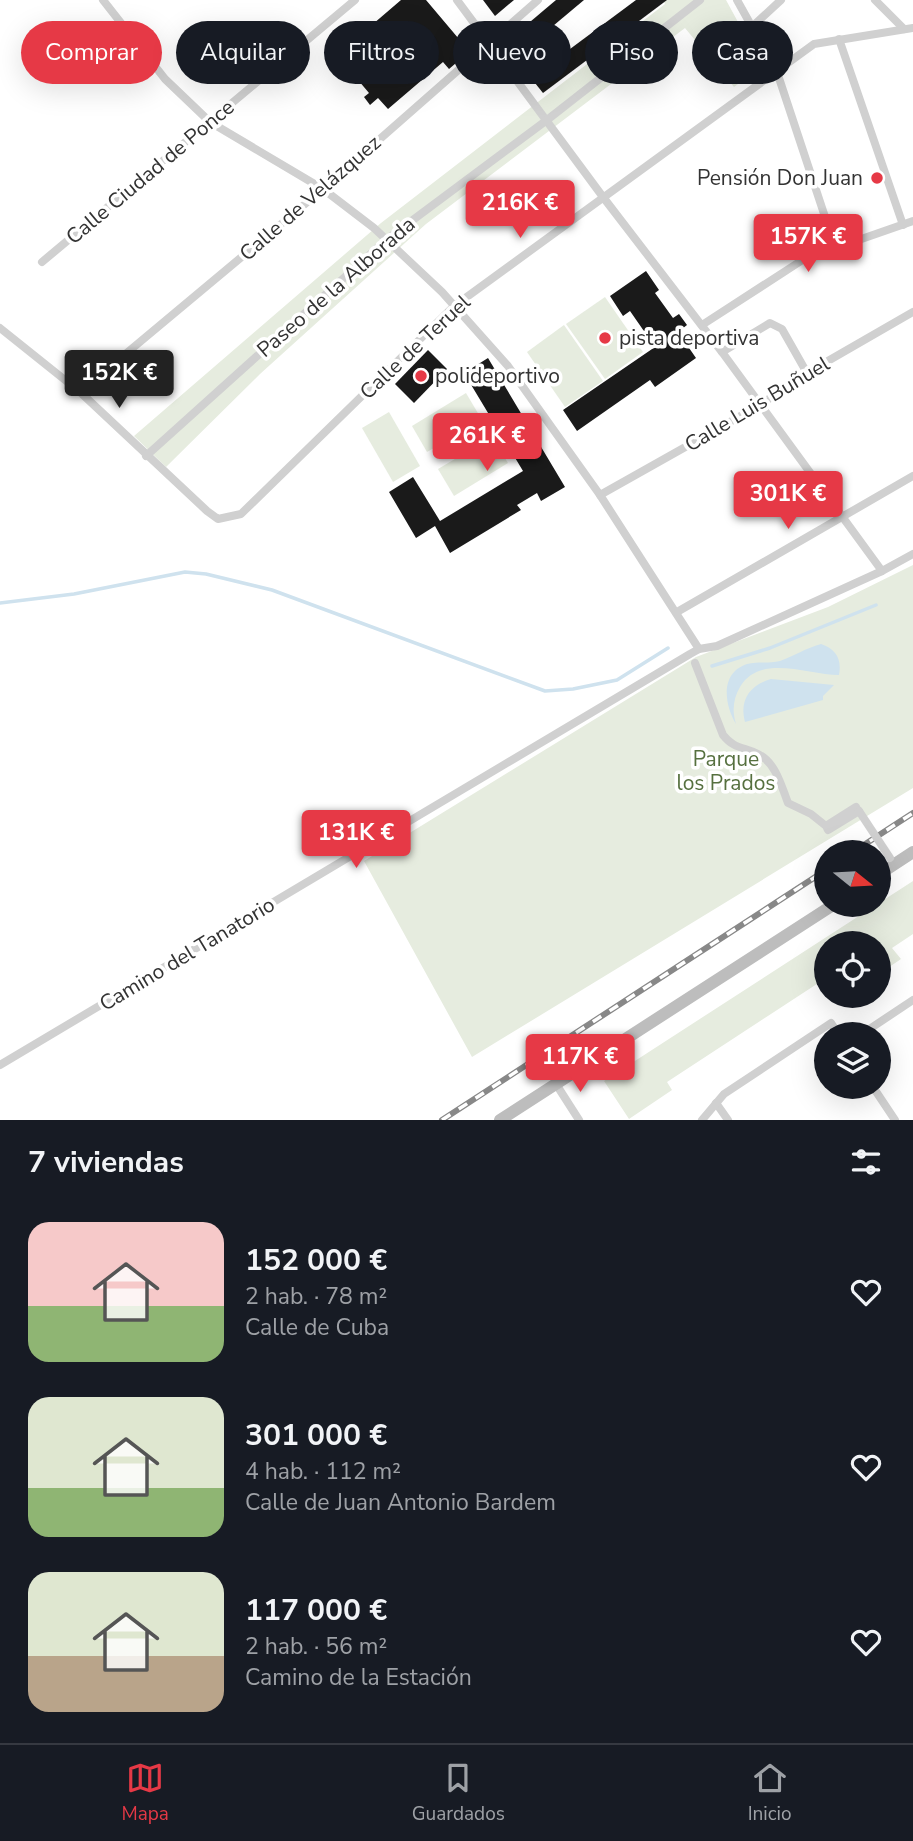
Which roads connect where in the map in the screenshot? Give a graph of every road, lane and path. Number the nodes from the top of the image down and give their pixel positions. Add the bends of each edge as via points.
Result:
1 (103, 0) edge
2 (355, 0) edge
3 (457, 0) edge
4 (538, 0) edge
5 (700, 0) edge
6 (737, 0) edge
7 (781, 0) edge
8 (875, 0) edge
9 (473, 21) edge
10 (514, 21) edge
11 (750, 21) edge
12 (758, 21) edge
13 (908, 29) edge
14 (839, 39) junction
15 (793, 60) edge
16 (453, 74) edge
17 (520, 84) edge
18 (760, 84) edge
19 (781, 84) edge
20 (547, 120) junction
21 (210, 121) junction
22 (323, 189) junction
23 (603, 197) junction
24 (913, 221) edge
25 (903, 225) junction
26 (386, 240) junction
27 (835, 247) junction
28 (42, 262) dead end
29 (453, 307) junction
30 (913, 312) edge
31 (702, 325) junction
32 (0, 328) edge
33 (722, 352) junction
34 (807, 373) junction
35 (80, 392) junction
36 (760, 405) junction
37 (146, 456) junction
38 (913, 476) edge
39 (600, 495) junction
40 (842, 516) junction
41 (913, 554) edge
42 (882, 571) junction
43 (677, 612) junction
44 (699, 649) junction
45 (695, 663) dead end
46 (878, 840) edge
47 (913, 852) edge
48 (891, 866) edge
49 (814, 917) edge
50 (913, 1000) edge
51 (880, 1022) edge
52 (814, 1034) edge
53 (0, 1065) edge
54 (556, 1084) junction
55 (881, 1099) edge
56 (716, 1104) junction
57 (500, 1120) edge
58 (579, 1120) edge
59 (702, 1120) edge
60 (728, 1120) edge
61 (895, 1120) edge

1 - 21 street via 165,79
2 - 21 street, Calle Ciudad de Ponce
3 - 9 street
4 - 10 street, Calle de Velázquez
5 - 20 street, Paseo de la Alborada
6 - 11 street
7 - 12 street
8 - 13 street
13 - 14 street, Calle de Teruel
14 - 15 street, Calle de Teruel via 814,44
14 - 25 street
16 - 22 street, Calle de Velázquez
17 - 20 street
18 - 23 street, Calle de Teruel
19 - 27 street
20 - 23 street
20 - 26 street, Paseo de la Alborada
21 - 22 street
21 - 28 street, Calle Ciudad de Ponce
22 - 26 street
22 - 35 street, Calle de Velázquez
23 - 29 street, Calle de Teruel
23 - 31 street
24 - 25 street
25 - 27 street
26 - 29 street
26 - 37 street, Paseo de la Alborada
27 - 31 street via 804,259
29 - 37 street, Calle de Teruel via 241,514 218,519
29 - 39 street via 508,366
30 - 34 street, Calle Luis Buñuel
31 - 33 street
32 - 35 street
33 - 34 street via 771,323 782,329
33 - 36 street
34 - 36 street, Calle Luis Buñuel
35 - 37 street
36 - 39 street, Calle Luis Buñuel
36 - 40 street
38 - 40 street
39 - 43 street
40 - 42 street
40 - 43 street
41 - 42 street, Camino del Tanatorio
42 - 44 street, Camino del Tanatorio via 717,646
43 - 44 street
44 - 53 street, Camino del Tanatorio
45 - 46 street, bridge via 723,735 730,744 760,755 773,766 788,803 826,827 856,807 828,830 859,811
47 - 48 street
49 - 54 street
50 - 51 street
52 - 56 street via 724,1094
54 - 57 street
54 - 58 street
55 - 61 street
56 - 59 street
56 - 60 street

